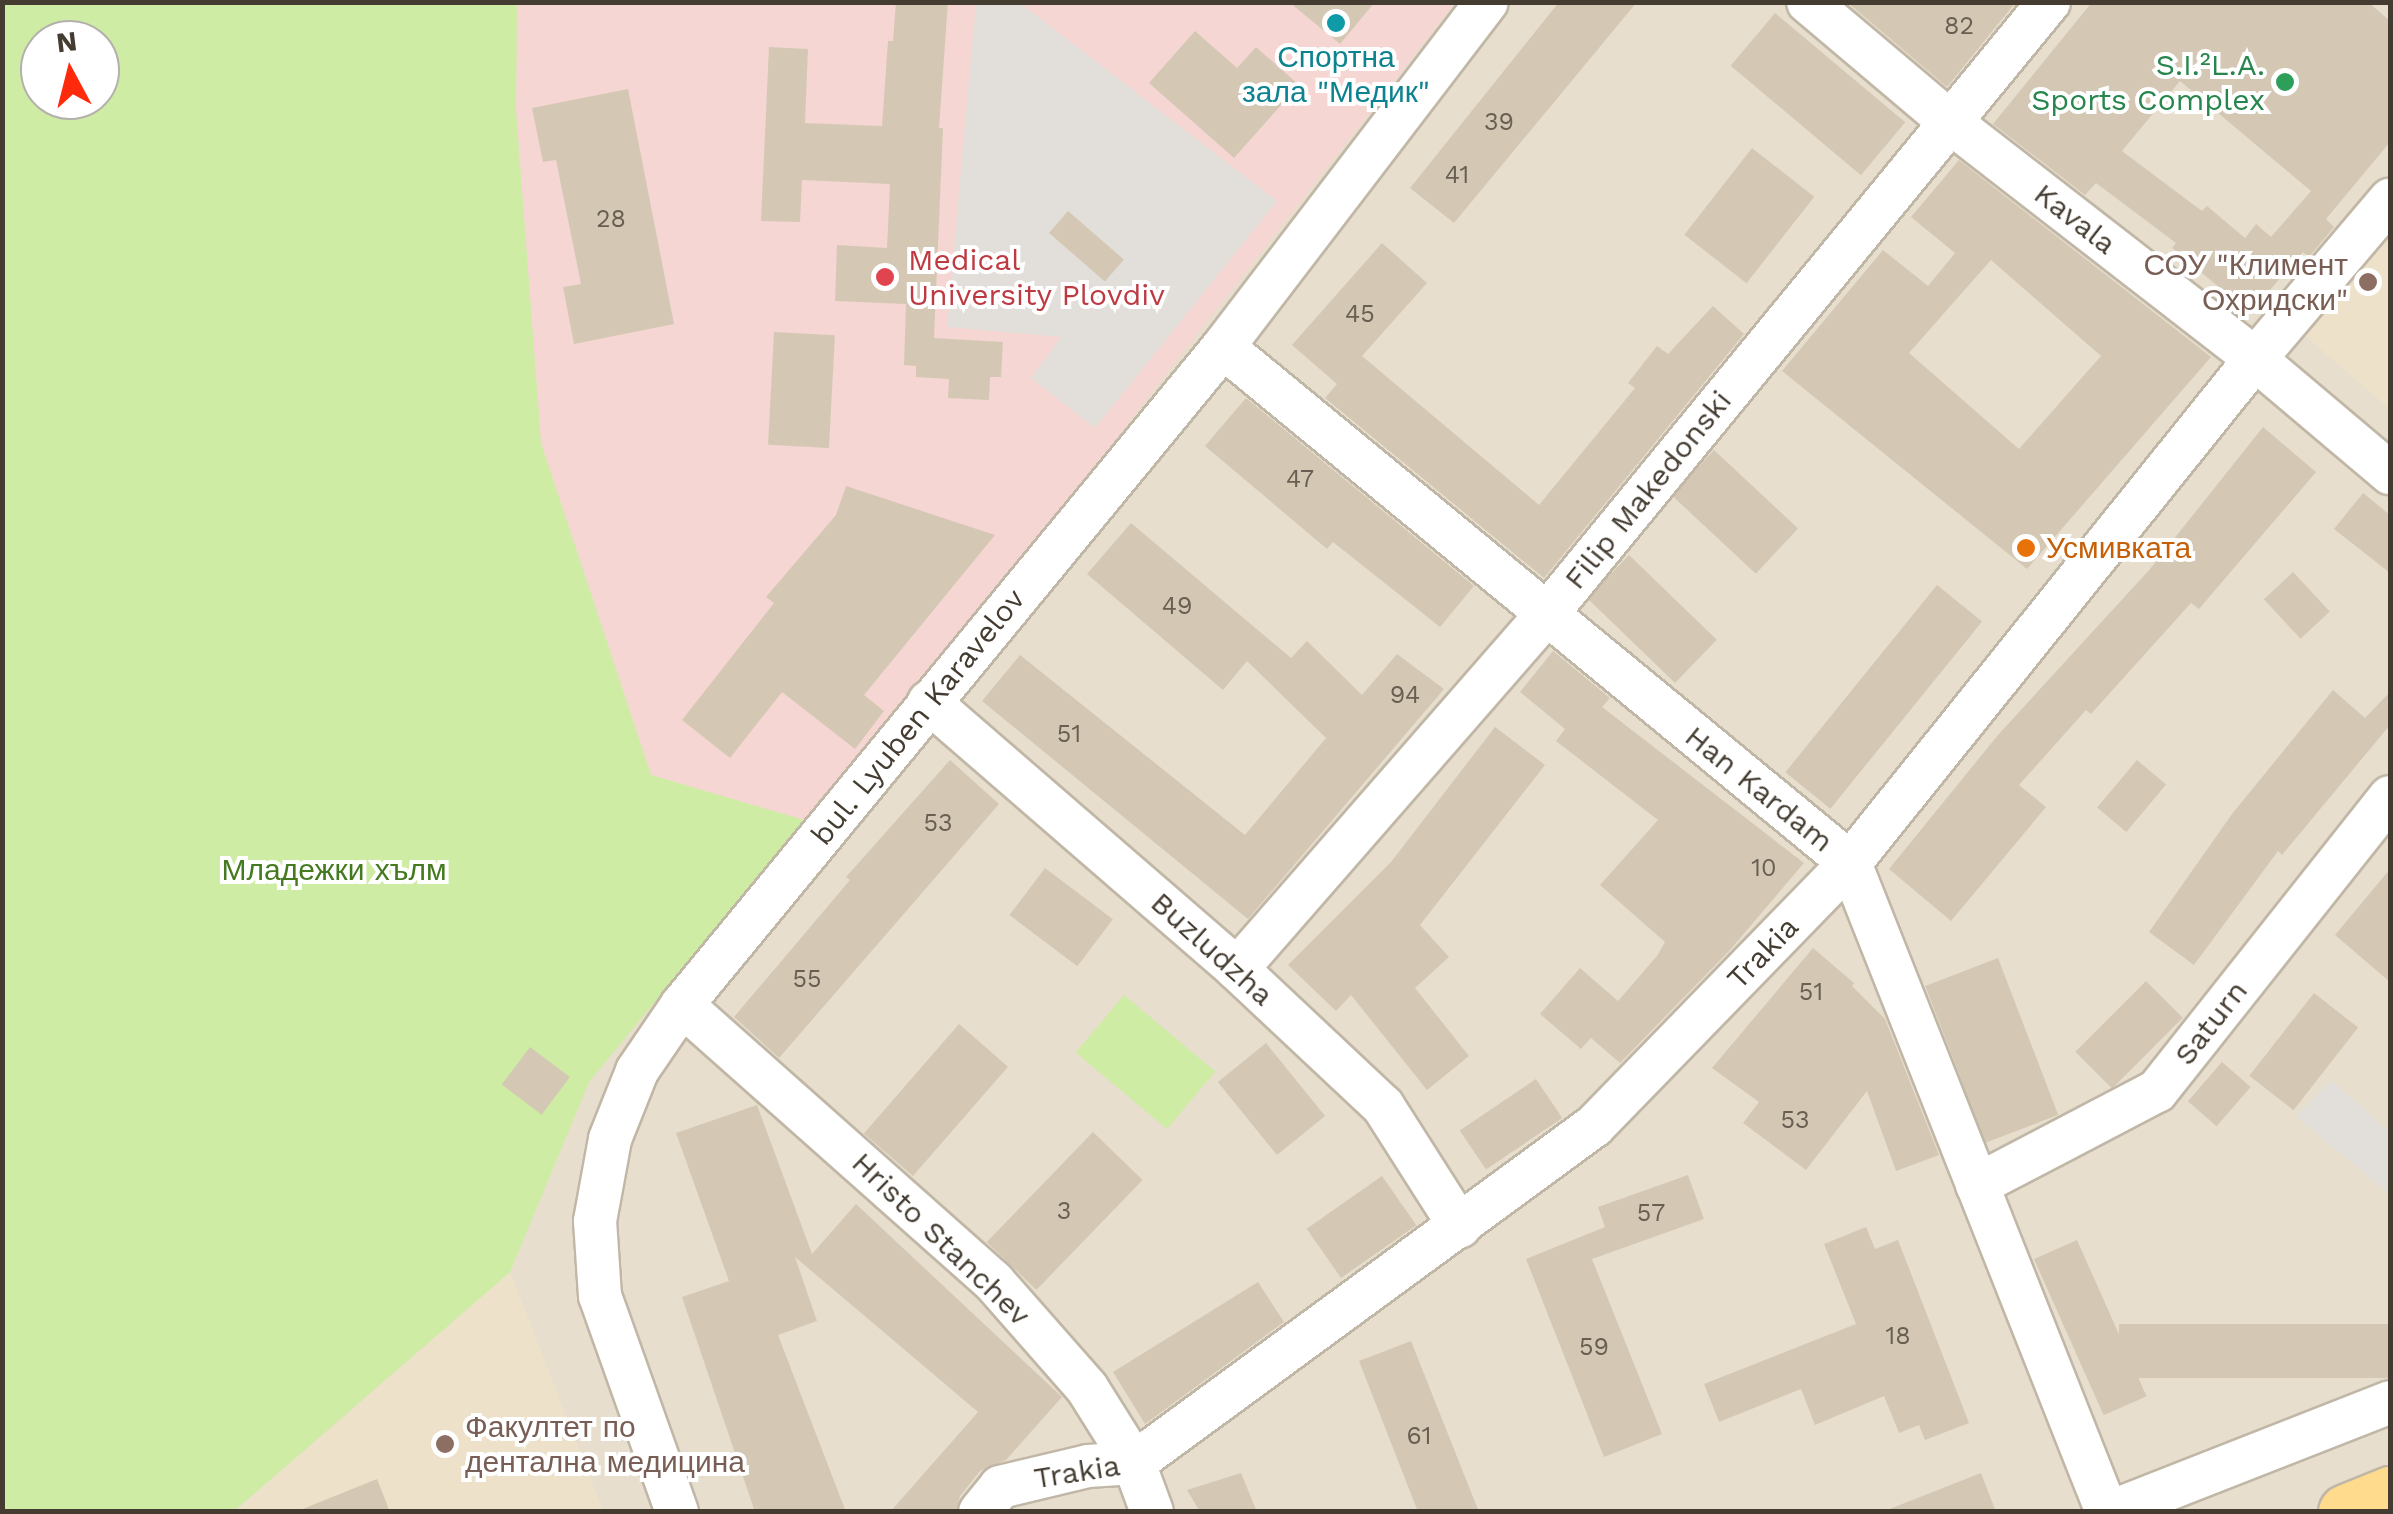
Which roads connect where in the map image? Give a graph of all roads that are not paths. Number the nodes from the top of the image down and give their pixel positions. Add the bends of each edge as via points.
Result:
1 (1486, 2) edge
2 (1808, 2) edge
3 (2049, 2) edge
4 (1950, 122) junction
5 (2390, 200) edge
6 (1223, 347) junction
7 (2255, 358) junction
8 (2390, 473) edge
9 (1546, 615) junction
10 (929, 702) junction
11 (2390, 797) edge
12 (1850, 863) junction
13 (1237, 969) junction
14 (682, 1005) junction
15 (1978, 1185) junction
16 (1460, 1227) junction
17 (2390, 1402) edge
18 (1134, 1463) junction
19 (2390, 1494) edge
20 (677, 1512) edge
21 (980, 1512) edge
22 (1152, 1512) edge
23 (2108, 1512) edge
24 (2346, 1512) edge

1 - 6 street, bul. Lyuben Karavelov
2 - 4 street, Kavala
3 - 4 street, Filip Makedonski
4 - 7 street, Kavala
4 - 9 street, Filip Makedonski
5 - 7 street, Trakia
6 - 9 street, Han Kardam
6 - 10 street, bul. Lyuben Karavelov
7 - 8 street, Kavala
7 - 12 street, Trakia
9 - 12 street, Han Kardam
9 - 13 street, Filip Makedonski
10 - 13 street, Buzludzha
10 - 14 street, bul. Lyuben Karavelov
11 - 15 street, Saturn via 2156,1091
12 - 15 street, Han Kardam
12 - 16 street, Trakia via 1594,1126
13 - 16 street, Buzludzha via 1383,1106
14 - 18 street, Hristo Stanchev via 993,1282 1087,1388
14 - 20 street, bul. Lyuben Karavelov via 638,1071 610,1139 595,1221 600,1296
15 - 23 street, Han Kardam
16 - 18 street, Trakia
17 - 23 street
18 - 21 street, Trakia via 1088,1466 1000,1487
18 - 22 street, Hristo Stanchev
19 - 24 main road

